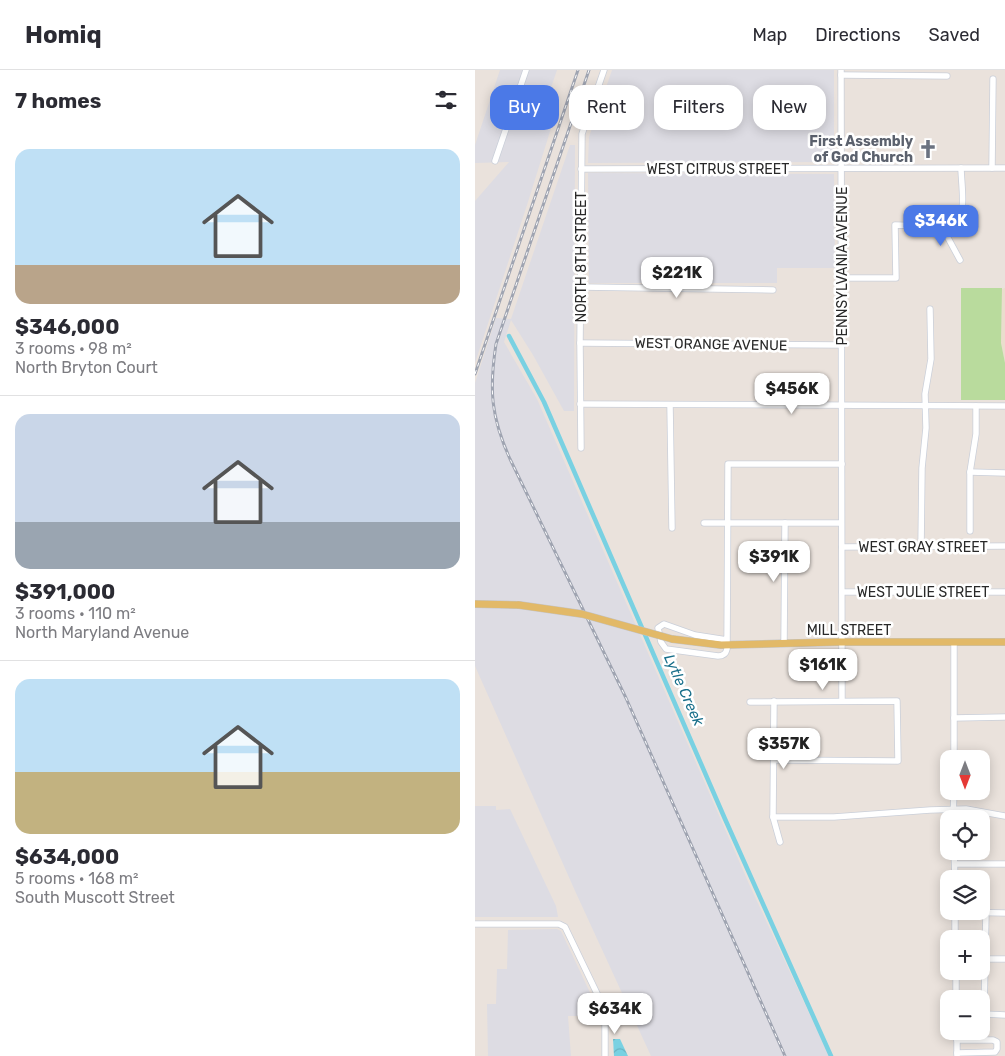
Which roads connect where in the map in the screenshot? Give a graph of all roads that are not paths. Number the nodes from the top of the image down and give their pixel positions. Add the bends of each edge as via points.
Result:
1 (526, 70) edge
2 (604, 70) edge
3 (841, 72) edge
4 (947, 76) dead end
5 (993, 79) dead end
6 (495, 161) dead end
7 (842, 168) junction
8 (961, 168) junction
9 (992, 168) junction
10 (1005, 168) edge
11 (581, 169) junction
12 (941, 225) junction
13 (960, 260) dead end
14 (841, 278) junction
15 (581, 287) junction
16 (773, 290) dead end
17 (930, 309) dead end
18 (580, 343) junction
19 (841, 345) junction
20 (580, 404) junction
21 (670, 405) junction
22 (842, 405) junction
23 (925, 406) junction
24 (976, 406) junction
25 (1005, 406) edge
26 (581, 448) dead end
27 (842, 464) junction
28 (970, 472) junction
29 (1005, 473) edge
30 (704, 523) dead end
31 (727, 523) junction
32 (785, 523) junction
33 (841, 523) junction
34 (671, 528) dead end
35 (970, 531) dead end
36 (1005, 546) edge
37 (842, 547) junction
38 (921, 547) junction
39 (842, 592) junction
40 (1005, 592) edge
41 (475, 604) edge
42 (727, 642) junction
43 (785, 642) junction
44 (841, 642) junction
45 (954, 642) junction
46 (1005, 642) edge
47 (841, 701) junction
48 (750, 702) dead end
49 (774, 702) junction
50 (1005, 717) edge
51 (954, 718) junction
52 (954, 750) edge
53 (774, 760) junction
54 (954, 800) edge
55 (953, 810) joint
56 (972, 810) edge
57 (940, 811) edge
58 (990, 813) edge
59 (1005, 816) edge
60 (773, 817) junction
61 (780, 842) dead end
62 (955, 860) edge
63 (955, 864) junction
64 (1005, 864) edge
65 (955, 870) edge
66 (990, 912) edge
67 (1005, 912) edge
68 (475, 924) edge
69 (990, 959) edge
70 (1005, 959) edge
71 (985, 980) edge
72 (1005, 1015) edge
73 (957, 1040) edge
74 (990, 1040) edge
75 (957, 1054) edge
76 (605, 1056) edge

1 - 6 street
2 - 11 street, NORTH 8TH STREET via 582,134
3 - 4 street
3 - 7 street, PENNSYLVANIA AVENUE
5 - 9 street
7 - 8 street, WEST CITRUS STREET
7 - 11 street, WEST CITRUS STREET
7 - 14 street, PENNSYLVANIA AVENUE
8 - 9 street, WEST CITRUS STREET
8 - 12 street via 963,206 954,219
9 - 10 street, WEST CITRUS STREET
11 - 15 street, NORTH 8TH STREET
12 - 13 street
12 - 14 street via 895,225 896,278
14 - 19 street, PENNSYLVANIA AVENUE
15 - 16 street
15 - 18 street, NORTH 8TH STREET
17 - 23 street via 931,359
18 - 19 street, WEST ORANGE AVENUE
18 - 20 street, NORTH 8TH STREET
19 - 22 street, PENNSYLVANIA AVENUE
20 - 21 street
20 - 26 street, NORTH 8TH STREET
21 - 22 street
21 - 34 street
22 - 23 street
22 - 27 street, PENNSYLVANIA AVENUE
23 - 24 street
23 - 38 street
24 - 25 street
24 - 28 street via 976,434
27 - 31 street via 728,464
27 - 33 street, PENNSYLVANIA AVENUE
28 - 29 street
28 - 35 street
30 - 31 street
31 - 32 street
31 - 42 street
32 - 33 street
32 - 43 street
33 - 37 street, PENNSYLVANIA AVENUE
36 - 38 street, WEST GRAY STREET
37 - 38 street, WEST GRAY STREET
37 - 39 street, PENNSYLVANIA AVENUE
39 - 40 street, WEST JULIE STREET
39 - 44 street, PENNSYLVANIA AVENUE
41 - 42 main road, MILL STREET, bridge via 519,605 582,614 671,639
42 - 42 street via 727,651 721,656 666,649 658,628 664,624
42 - 43 main road, MILL STREET
43 - 44 main road, MILL STREET
44 - 45 main road, MILL STREET
44 - 47 street, PENNSYLVANIA AVENUE
45 - 46 main road, MILL STREET
45 - 51 street
47 - 49 street
47 - 53 street via 897,701 898,761
48 - 49 street
49 - 53 street
50 - 51 street
51 - 52 street
53 - 60 street
54 - 55 street
55 - 56 street
57 - 60 street via 842,817
58 - 59 street
60 - 61 street
62 - 63 street
63 - 64 street
63 - 65 street
66 - 67 street
68 - 76 street via 559,924 565,927 603,1006
69 - 70 street
71 - 72 street via 984,1014
73 - 75 street
74 - 75 street via 997,1042 995,1052

